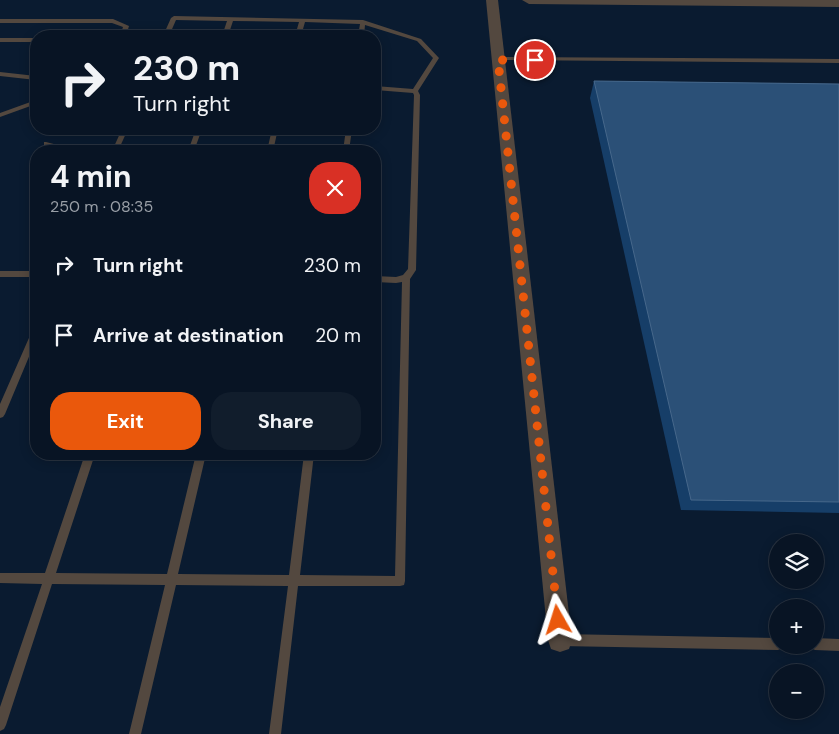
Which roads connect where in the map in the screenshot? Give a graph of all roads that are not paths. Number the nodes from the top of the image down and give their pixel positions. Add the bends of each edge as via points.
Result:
1 (492, 0) edge
2 (529, 0) edge
3 (839, 3) edge
4 (0, 20) edge
5 (230, 20) junction
6 (303, 20) junction
7 (363, 22) junction
8 (125, 30) edge
9 (169, 30) edge
10 (228, 30) edge
11 (300, 30) edge
12 (362, 30) edge
13 (0, 40) edge
14 (30, 40) edge
15 (498, 60) junction
16 (839, 61) edge
17 (0, 74) edge
18 (30, 77) edge
19 (381, 88) edge
20 (415, 91) junction
21 (30, 104) edge
22 (0, 115) edge
23 (46, 144) dead end
24 (50, 145) edge
25 (0, 274) edge
26 (30, 274) edge
27 (406, 278) junction
28 (381, 279) edge
29 (30, 345) edge
30 (0, 414) edge
31 (88, 460) edge
32 (200, 460) edge
33 (308, 460) edge
34 (0, 578) edge
35 (49, 579) junction
36 (172, 580) junction
37 (294, 581) junction
38 (560, 640) joint
39 (769, 644) edge
40 (824, 644) edge
41 (839, 645) edge
42 (0, 725) edge
43 (135, 734) edge
44 (275, 734) edge

1 - 15 street
2 - 3 street
4 - 8 lane via 113,21 126,26
5 - 6 lane
5 - 9 lane via 174,18
5 - 10 lane
6 - 7 lane
6 - 11 lane
7 - 12 lane
7 - 20 lane via 419,40 436,58
13 - 14 lane
15 - 16 lane
15 - 38 street
17 - 18 lane
19 - 20 lane
20 - 27 lane via 418,95 412,270
21 - 22 lane
23 - 24 lane
25 - 26 lane
27 - 28 lane
27 - 37 lane via 400,581
29 - 30 lane
31 - 35 lane
32 - 36 lane
33 - 37 lane
34 - 35 lane
35 - 36 lane
35 - 42 lane
36 - 37 lane
36 - 43 lane
37 - 44 lane
38 - 39 lane
40 - 41 lane

